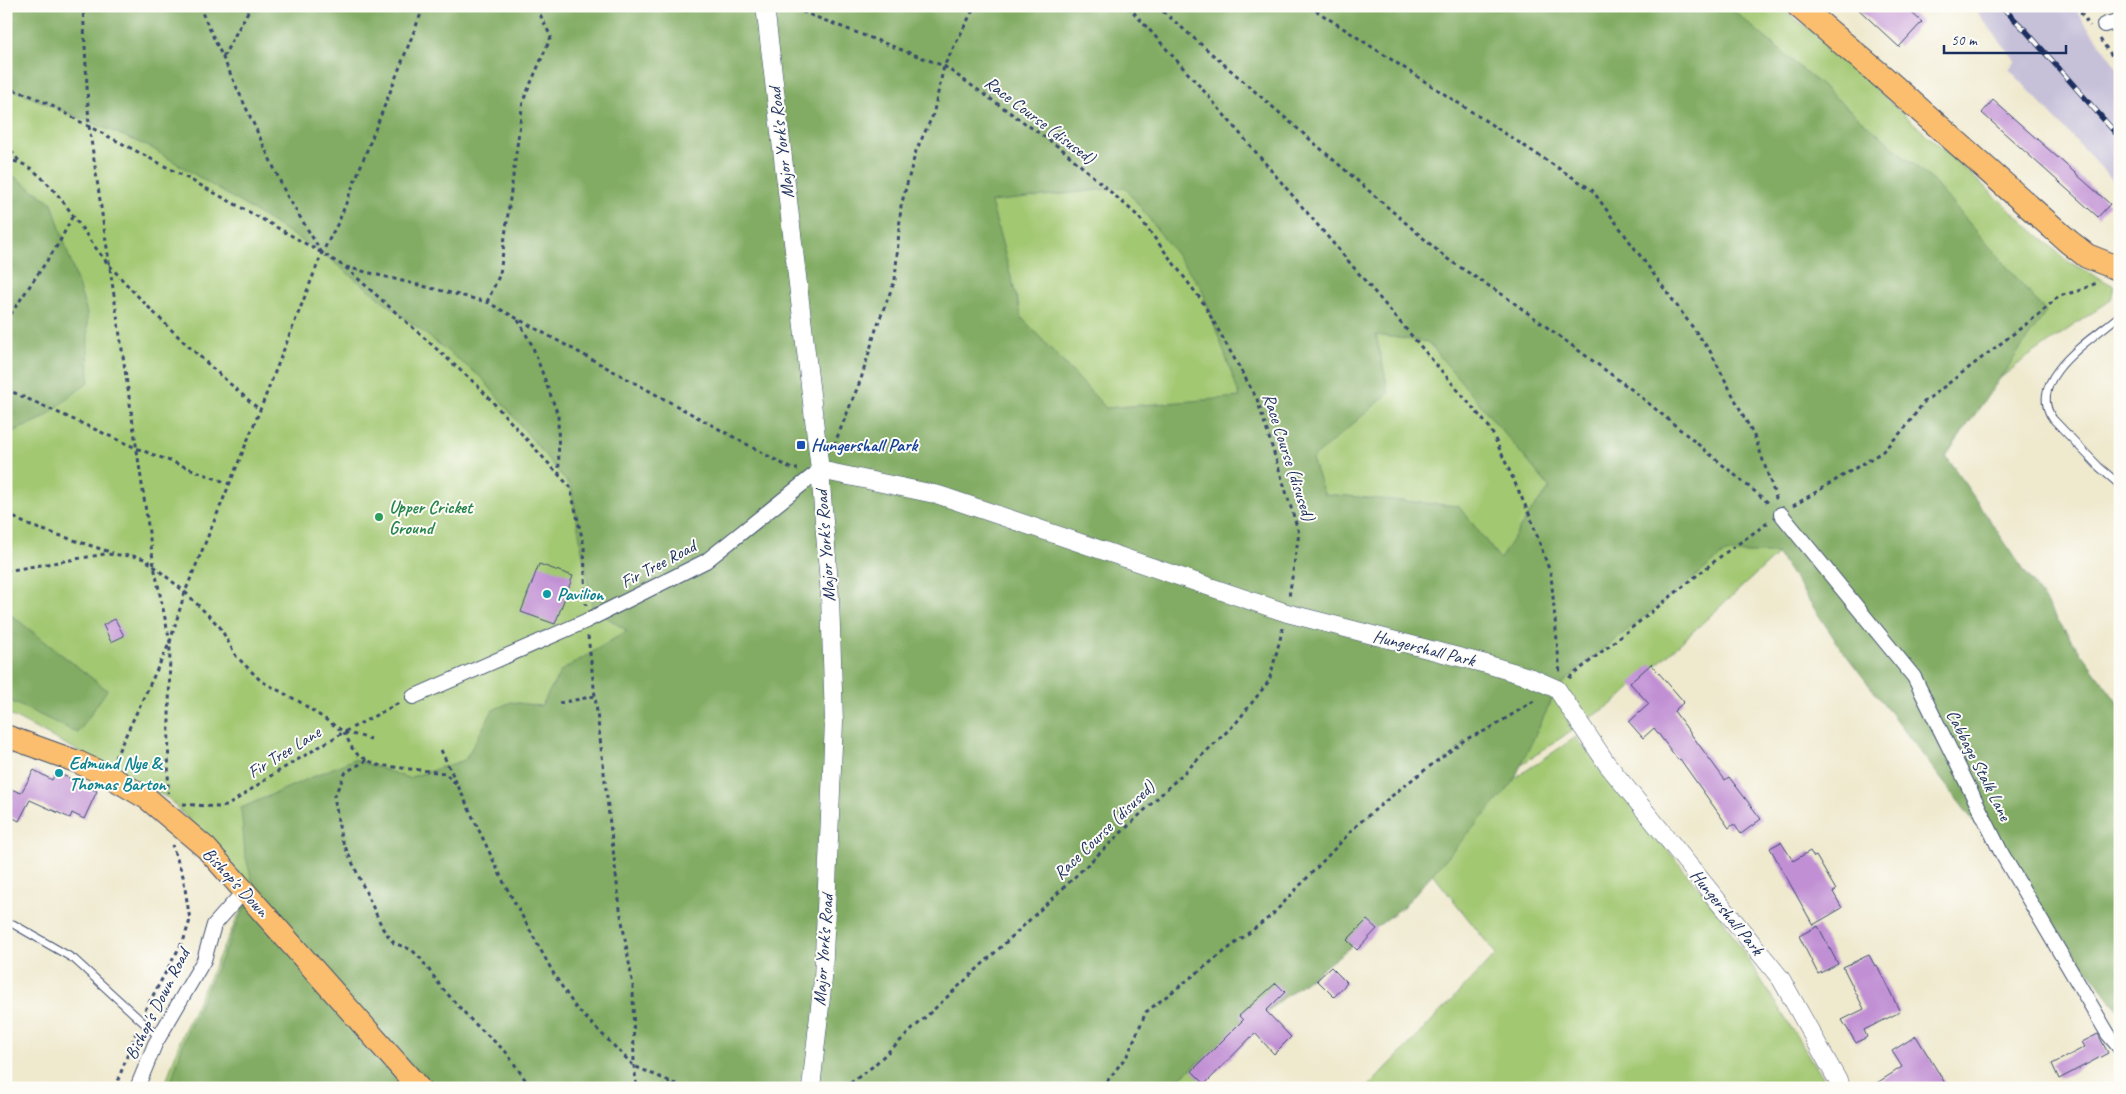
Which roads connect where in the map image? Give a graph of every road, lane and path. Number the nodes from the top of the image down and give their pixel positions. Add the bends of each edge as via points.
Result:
1 (83, 6) edge
2 (199, 6) edge
3 (251, 6) edge
4 (424, 6) edge
5 (536, 6) edge
6 (765, 6) edge
7 (787, 6) edge
8 (975, 6) edge
9 (1128, 6) edge
10 (1158, 6) edge
11 (1309, 6) edge
12 (1799, 6) edge
13 (2120, 20) edge
14 (2104, 25) dead end
15 (223, 57) junction
16 (944, 66) junction
17 (6, 89) edge
18 (88, 126) junction
19 (6, 145) edge
20 (6, 160) edge
21 (20, 163) junction
22 (73, 215) junction
23 (322, 253) junction
24 (109, 265) junction
25 (345, 267) junction
26 (2111, 274) edge
27 (487, 302) junction
28 (2120, 315) edge
29 (518, 318) junction
30 (6, 321) edge
31 (6, 389) edge
32 (260, 410) junction
33 (136, 448) junction
34 (820, 470) junction
35 (559, 476) junction
36 (230, 484) junction
37 (2120, 485) edge
38 (6, 504) edge
39 (1781, 514) junction
40 (117, 554) junction
41 (154, 566) junction
42 (6, 571) edge
43 (185, 592) junction
44 (1287, 613) junction
45 (586, 622) junction
46 (170, 642) junction
47 (1557, 690) junction
48 (595, 696) junction
49 (413, 697) joint
50 (559, 703) dead end
51 (344, 732) junction
52 (6, 736) edge
53 (371, 740) dead end
54 (441, 750) dead end
55 (114, 759) dead end
56 (367, 760) dead end
57 (460, 788) junction
58 (148, 799) junction
59 (175, 800) dead end
60 (168, 840) dead end
61 (245, 890) junction
62 (13, 924) dead end
63 (141, 1020) junction
64 (159, 1037) junction
65 (2120, 1048) edge
66 (634, 1066) junction
67 (671, 1082) junction
68 (115, 1088) edge
69 (136, 1088) edge
70 (419, 1088) edge
71 (531, 1088) edge
72 (637, 1088) edge
73 (661, 1088) edge
74 (685, 1088) edge
75 (811, 1088) edge
76 (844, 1088) edge
77 (1102, 1088) edge
78 (1842, 1088) edge

1 - 18 path
2 - 15 path
3 - 15 path
4 - 23 path via 339,221
5 - 27 path via 552,37 523,101 500,274
6 - 34 street, Major York's Road
7 - 16 path, Race Course (disused)
8 - 16 path
9 - 47 path via 1490,428 1530,516 1551,575 1561,670
10 - 39 path via 1446,258 1506,297 1635,392
11 - 39 path via 1592,190 1710,351 1756,440
12 - 26 highway via 2069,242
13 - 14 street
15 - 23 path via 286,194
16 - 34 path via 933,114 916,151 901,206 895,280 832,453
16 - 44 path, Race Course (disused) via 1063,150 1138,216 1202,301 1257,399 1299,533
17 - 18 path via 48,105
18 - 23 path via 170,167
18 - 24 path
19 - 21 path
20 - 21 path
21 - 22 path via 42,178
22 - 24 path
22 - 30 path via 59,243
23 - 25 path
23 - 32 path
24 - 32 path via 181,339
24 - 33 path
25 - 27 path
25 - 35 path via 478,386
26 - 39 path via 2078,291 2059,296 1924,402 1882,452
27 - 29 path
28 - 37 lane via 2064,363 2048,386 2044,400 2053,419
29 - 34 path via 792,469
29 - 35 path via 532,345 558,416
31 - 33 path
32 - 36 path
33 - 36 path
33 - 41 path
34 - 44 street, Hungershall Park via 939,495
34 - 45 street, Fir Tree Road via 706,561
34 - 75 street, Major York's Road via 830,597 834,722 822,979
35 - 45 path via 570,487 584,546
36 - 43 path
38 - 40 path via 8,514 28,525
39 - 47 path via 1725,552 1583,665
39 - 65 street, Cabbage Stalk Lane via 1914,677 2002,854 2108,1034
40 - 41 path via 145,559
40 - 42 path
41 - 43 path
41 - 46 path
43 - 46 path
43 - 51 path via 220,627 236,656 260,681 300,702
44 - 47 street, Hungershall Park via 1486,664 1532,678
44 - 76 path, Race Course (disused) via 1269,681 1236,722 1011,938
45 - 48 path
45 - 49 street, Fir Tree Road
46 - 55 path
46 - 58 path via 168,796 154,789
47 - 77 path via 1528,702 1489,729 1466,739 1358,824 1272,915 1146,1012 1128,1054
47 - 78 street, Hungershall Park via 1610,768 1781,979
48 - 50 path
48 - 66 path via 620,909 633,986
49 - 51 path, Fir Tree Lane
51 - 53 path
51 - 57 path via 358,755 377,765 445,773
51 - 59 path, Fir Tree Lane via 227,806 182,804
52 - 58 main road, Bishop's Down via 78,762
54 - 57 path
56 - 71 path via 346,772 334,796 341,838 383,929 394,943 412,950 421,959 472,1021 506,1052
57 - 66 path via 504,883 555,976 576,1008
58 - 61 main road, Bishop's Down via 206,848
60 - 63 path via 183,876 190,920 184,939
61 - 64 street, Bishop's Down Road via 214,925 204,960
61 - 70 main road, Bishop's Down
62 - 63 lane via 74,959
63 - 64 lane
63 - 68 path
64 - 69 street, Bishop's Down Road
66 - 67 path
66 - 72 path
67 - 73 path
67 - 74 path

